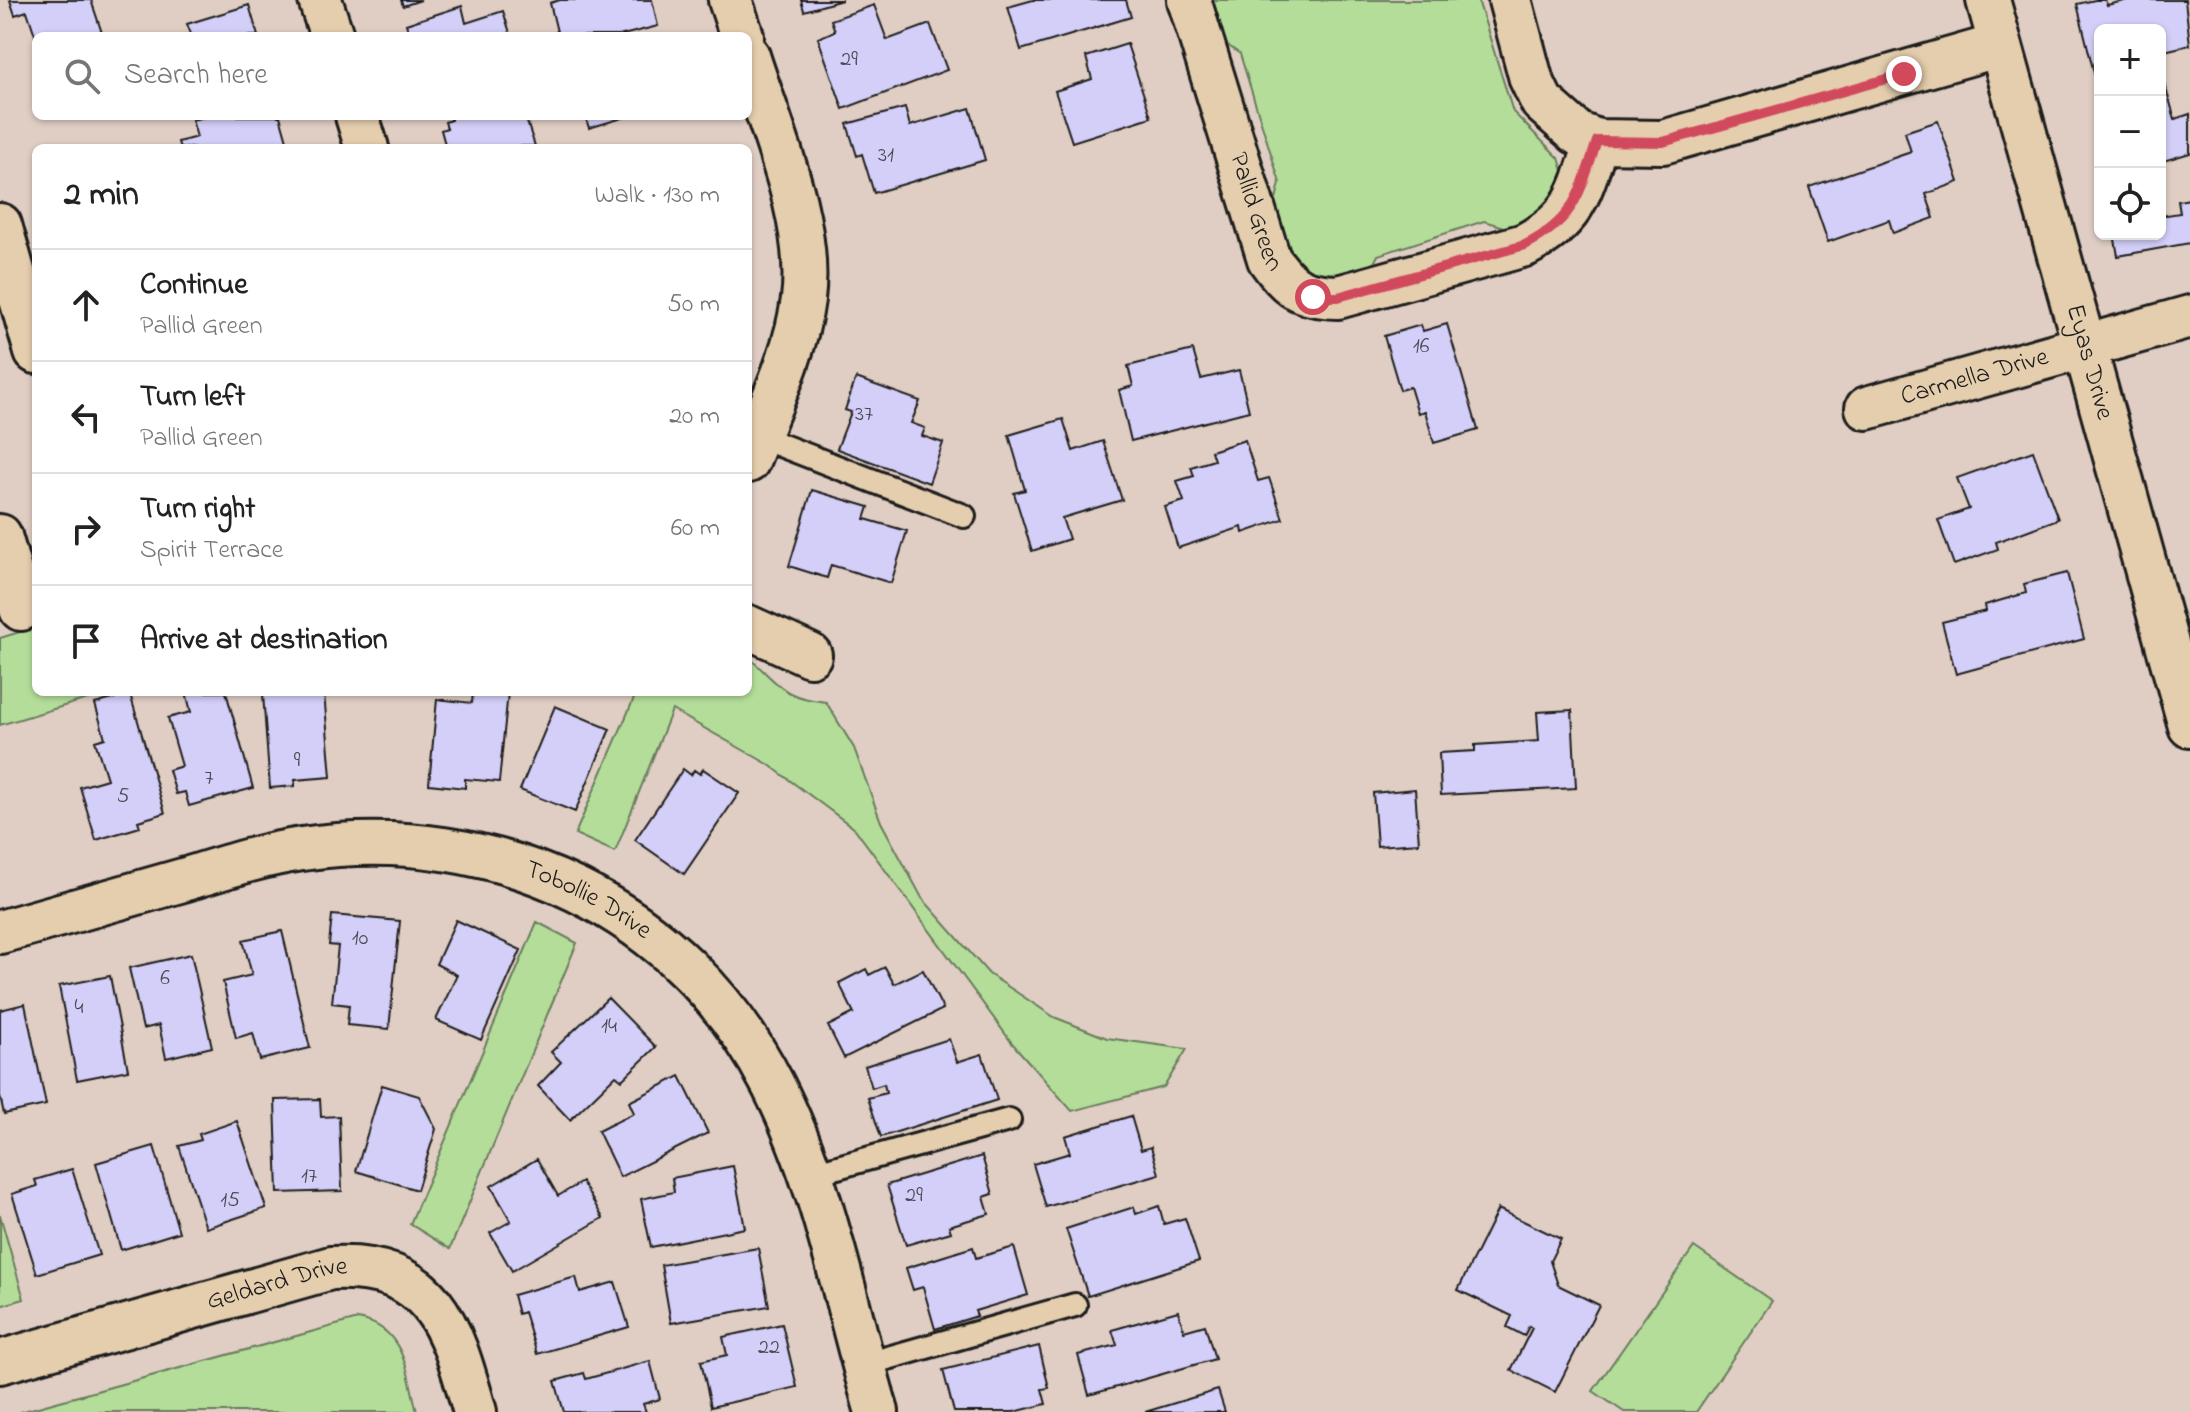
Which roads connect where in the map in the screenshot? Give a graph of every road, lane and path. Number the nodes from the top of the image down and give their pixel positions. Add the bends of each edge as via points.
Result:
1 (320, 0) edge
2 (730, 0) edge
3 (1189, 0) edge
4 (1510, 0) edge
5 (1988, 0) edge
6 (331, 32) edge
7 (741, 32) edge
8 (2000, 45) junction
9 (752, 69) edge
10 (358, 120) edge
11 (1597, 141) junction
12 (366, 144) edge
13 (0, 225) edge
14 (2190, 317) edge
15 (2084, 346) junction
16 (23, 351) edge
17 (1867, 408) dead end
18 (753, 448) edge
19 (964, 516) dead end
20 (0, 536) edge
21 (19, 610) edge
22 (752, 629) edge
23 (810, 655) dead end
24 (2190, 726) edge
25 (0, 932) edge
26 (1009, 1120) dead end
27 (812, 1174) junction
28 (1075, 1305) dead end
29 (0, 1362) edge
30 (863, 1365) junction
31 (475, 1412) edge
32 (877, 1412) edge

1 - 6 street
2 - 7 street
3 - 11 street, Pallid Green via 1269,259 1297,290 1313,297 1338,297 1525,245 1547,234 1578,199
4 - 11 street via 1542,102 1577,133
5 - 8 street, Eyas Drive
8 - 11 street via 1663,142
8 - 15 street, Eyas Drive
9 - 18 street via 798,218 805,269 797,329
10 - 12 street
13 - 16 street
14 - 15 street, Carmella Drive
15 - 17 street, Carmella Drive
15 - 24 street, Eyas Drive
18 - 19 lane
20 - 21 street
22 - 23 street
25 - 27 street, Tobollie Drive via 301,849 409,845 463,851 535,871 613,907 691,971 721,1005 773,1084
26 - 27 lane
27 - 30 street, Tobollie Drive
28 - 30 lane
29 - 31 street, Geldard Drive via 331,1268 358,1267 384,1271 428,1297 451,1333
30 - 32 street, Tobollie Drive

